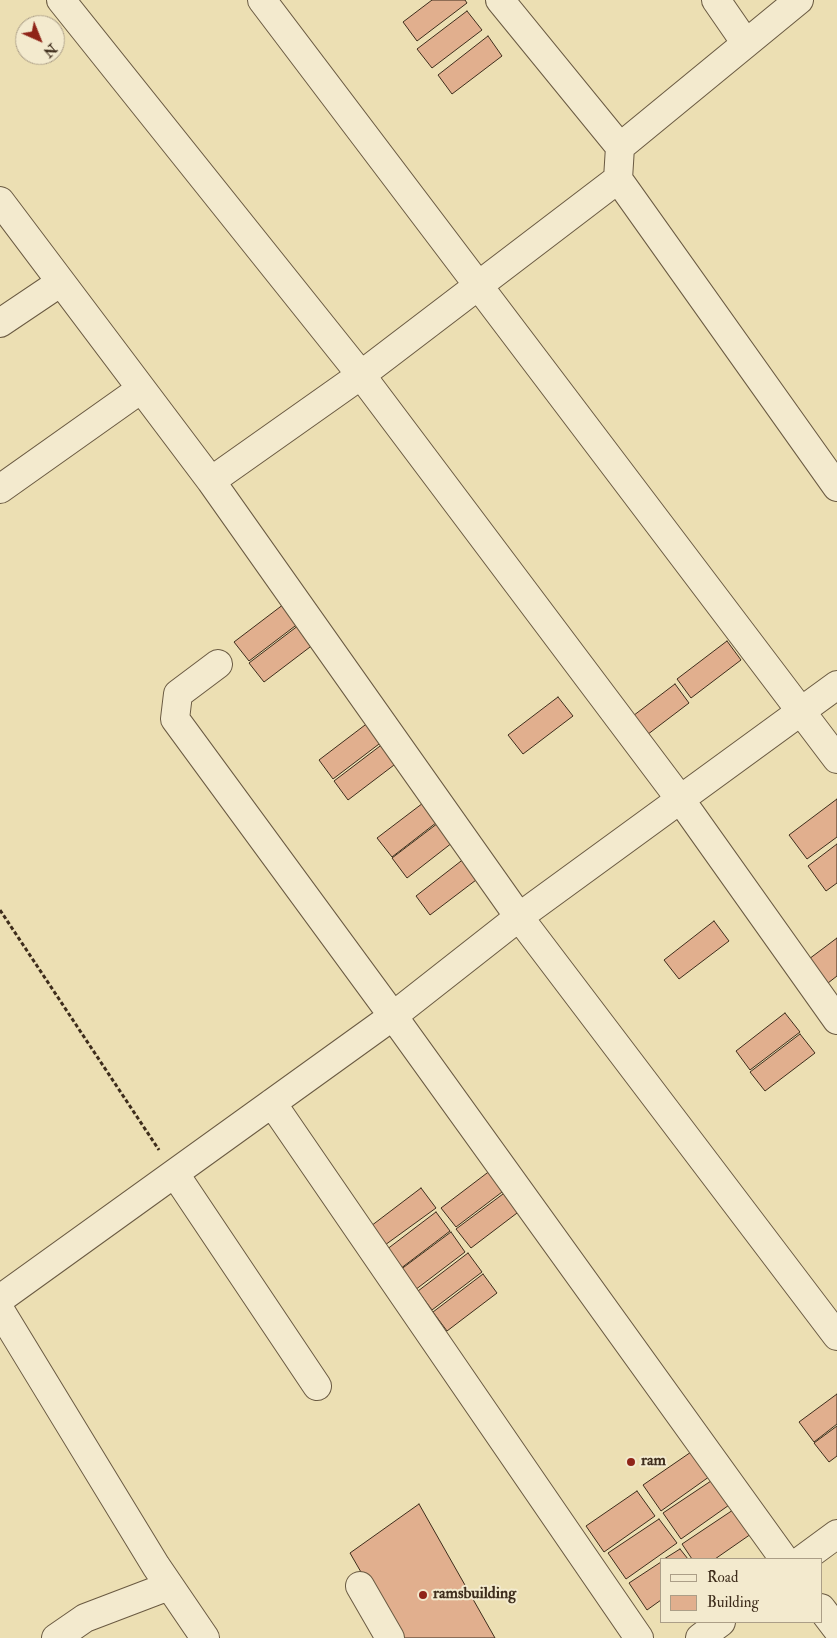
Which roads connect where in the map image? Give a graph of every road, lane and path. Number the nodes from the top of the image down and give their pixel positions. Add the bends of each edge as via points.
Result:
1 (61, 0) edge
2 (262, 0) edge
3 (500, 0) edge
4 (716, 0) edge
5 (798, 0) edge
6 (745, 42) junction
7 (620, 147) junction
8 (618, 179) junction
9 (0, 201) edge
10 (61, 282) junction
11 (478, 286) junction
12 (0, 323) edge
13 (361, 375) junction
14 (141, 389) junction
15 (211, 481) junction
16 (837, 487) edge
17 (0, 489) edge
18 (218, 664) dead end
19 (837, 685) edge
20 (802, 712) junction
21 (837, 759) edge
22 (680, 799) junction
23 (0, 910) edge
24 (518, 917) junction
25 (393, 1016) junction
26 (837, 1020) edge
27 (272, 1103) junction
28 (175, 1174) junction
29 (0, 1299) edge
30 (0, 1310) edge
31 (837, 1336) edge
32 (317, 1386) dead end
33 (837, 1534) edge
34 (783, 1558) edge
35 (804, 1558) edge
36 (169, 1586) junction
37 (360, 1586) dead end
38 (822, 1609) edge
39 (721, 1623) edge
40 (837, 1629) edge
41 (56, 1638) edge
42 (205, 1638) edge
43 (390, 1638) edge
44 (639, 1638) edge
45 (700, 1638) edge

1 - 13 street
2 - 11 street
3 - 7 street
4 - 6 street
5 - 6 street
6 - 7 street
7 - 8 street
8 - 11 street
8 - 16 street
9 - 10 street
10 - 12 street
10 - 14 street
11 - 13 street
11 - 20 street
13 - 15 street
13 - 22 street
14 - 15 street
14 - 17 street
15 - 24 street
18 - 25 street via 178,694 174,719
19 - 20 street
20 - 21 street
20 - 22 street
22 - 24 street
22 - 26 street
23 - 28 path
24 - 25 street
24 - 31 street
25 - 27 street
25 - 34 street
27 - 28 street
27 - 44 street
28 - 29 street
28 - 32 street
30 - 36 street
33 - 35 street
36 - 41 street via 84,1618
36 - 42 street
37 - 43 street
38 - 40 street
39 - 45 street

